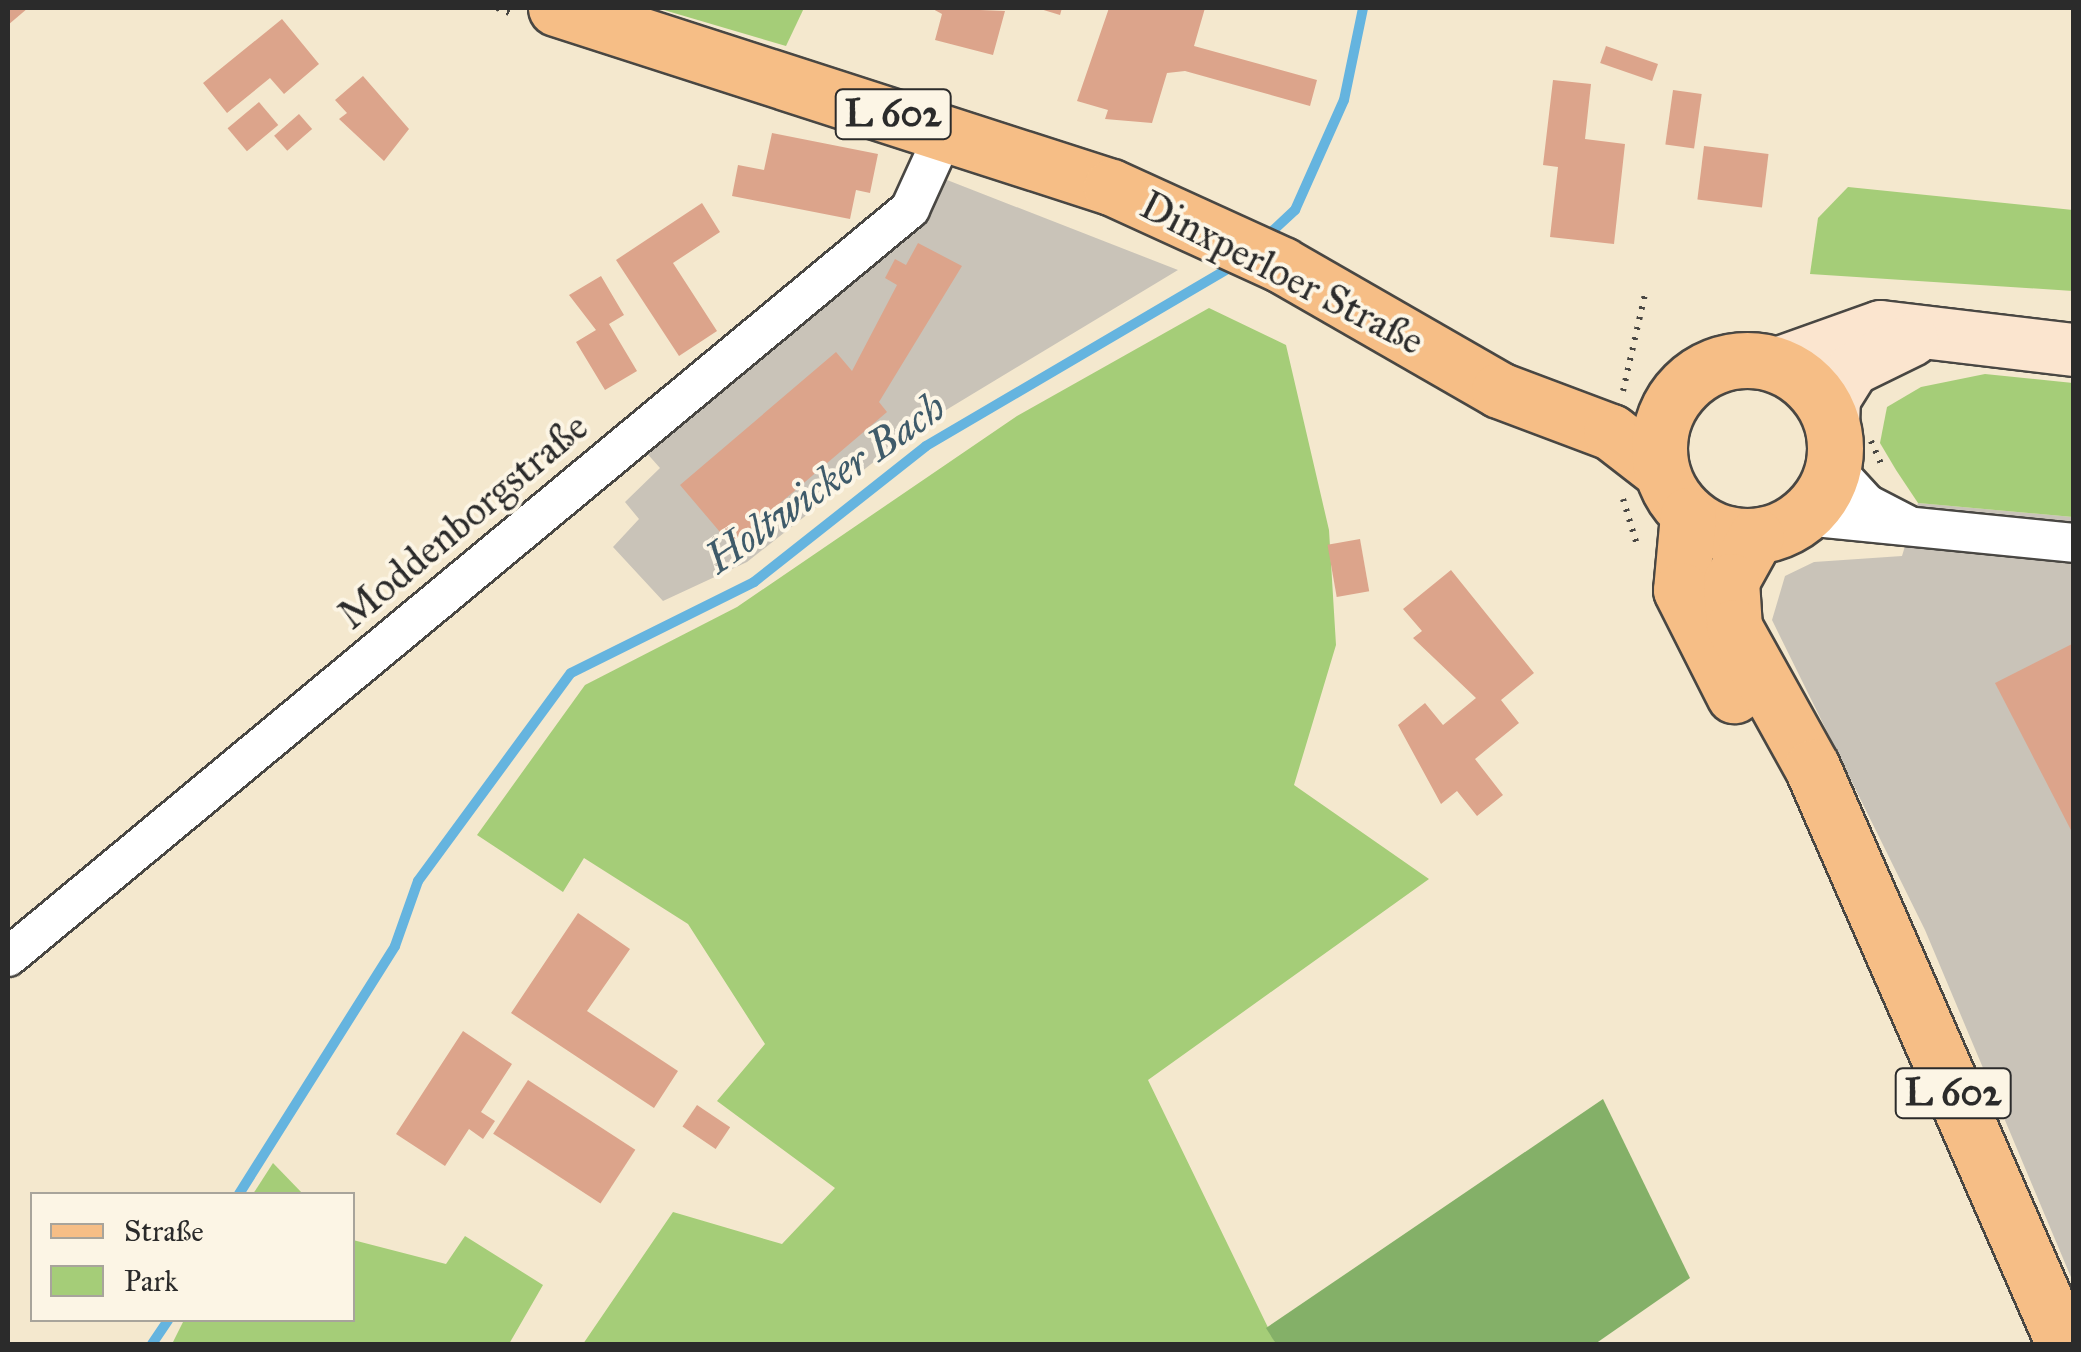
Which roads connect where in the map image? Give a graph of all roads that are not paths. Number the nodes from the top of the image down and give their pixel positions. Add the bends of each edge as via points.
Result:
1 (556, 8) edge
2 (946, 130) junction
3 (1932, 334) junction
4 (2074, 350) edge
5 (1439, 353) junction
6 (1777, 364) junction
7 (1674, 396) junction
8 (1850, 455) junction
9 (1660, 470) junction
10 (1688, 516) junction
11 (1780, 526) junction
12 (1917, 529) junction
13 (2074, 544) edge
14 (1840, 843) junction
15 (8, 957) edge
16 (2064, 1344) edge

1 - 2 main road, Dinxperloer Straße / L 602 via 656,47
2 - 5 main road, Dinxperloer Straße / L 602 via 1225,235
2 - 15 street, Moddenborgstraße via 910,209
3 - 4 main road
3 - 6 main road via 1881,327
3 - 8 main road via 1853,369 1834,399
5 - 7 main road, Dinxperloer Straße / L 602 via 1635,399
5 - 9 main road, Dinxperloer Straße via 1499,390 1612,432
6 - 7 main road via 1732,360
6 - 8 main road via 1812,389
7 - 9 main road via 1658,444
8 - 11 main road, L 602
8 - 12 street
9 - 10 main road
10 - 11 main road via 1720,533
10 - 14 main road, L 602 via 1681,590 1690,623 1787,783
11 - 12 street
11 - 14 main road, L 602 via 1730,581 1734,627 1812,768
12 - 13 street
14 - 16 main road, L 602

